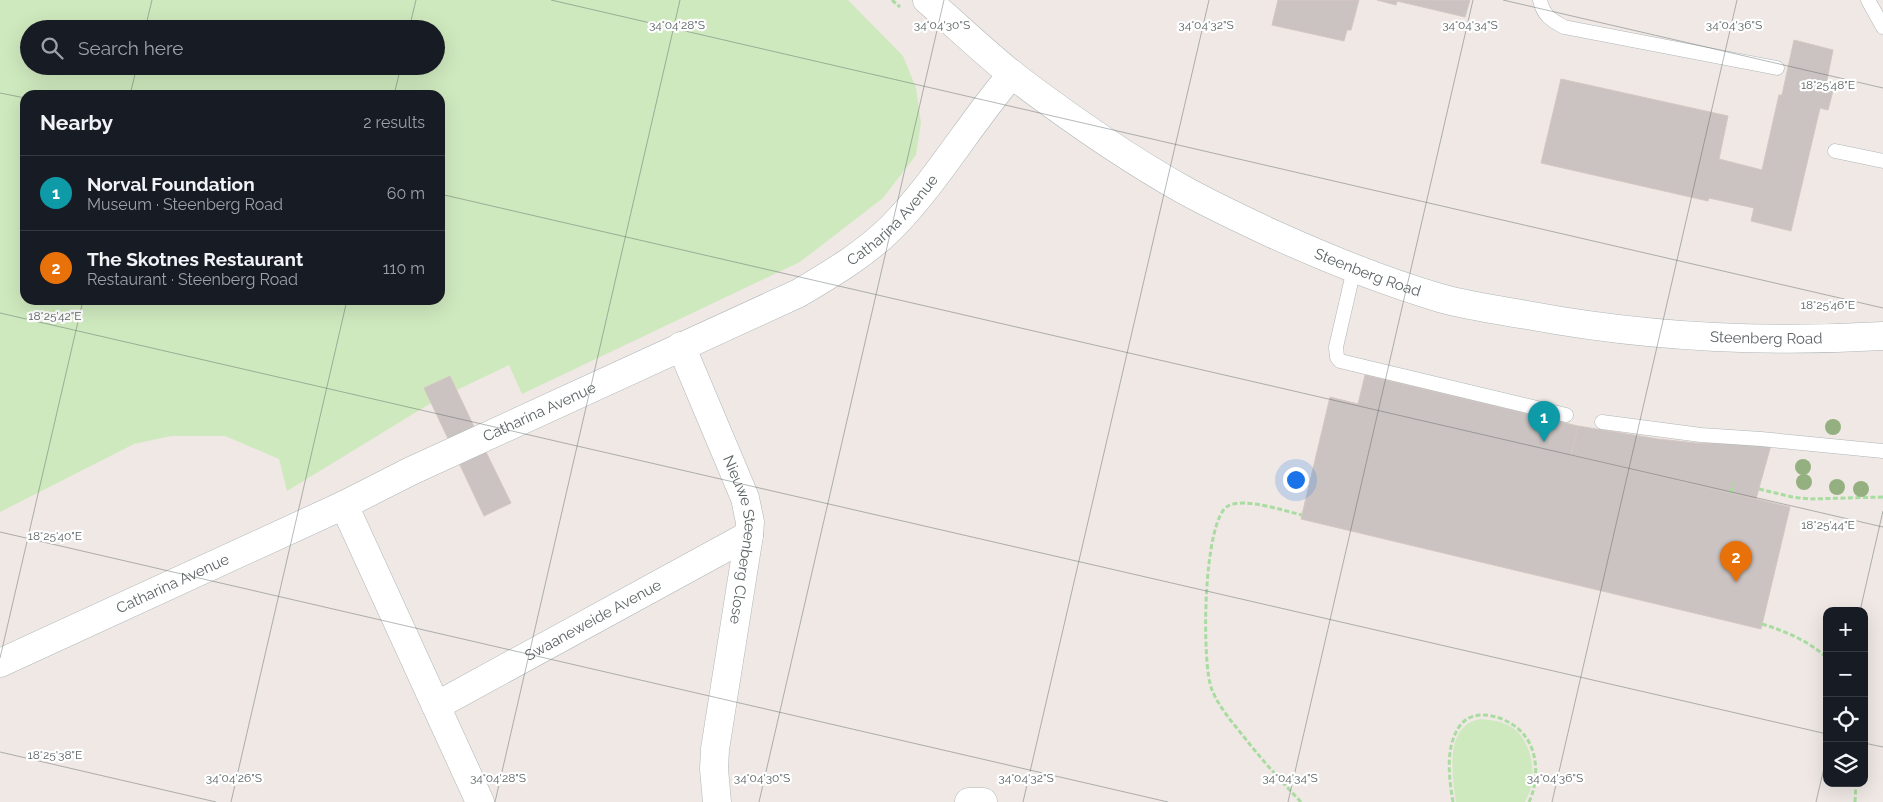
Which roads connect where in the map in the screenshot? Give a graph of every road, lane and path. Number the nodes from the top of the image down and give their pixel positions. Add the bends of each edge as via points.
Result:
1 (927, 0) edge
2 (1540, 0) edge
3 (1868, 0) edge
4 (1883, 27) edge
5 (1777, 68) dead end
6 (1012, 74) junction
7 (1835, 151) dead end
8 (1883, 161) edge
9 (1354, 269) junction
10 (1883, 336) edge
11 (681, 346) junction
12 (1566, 415) dead end
13 (1602, 422) dead end
14 (1883, 451) edge
15 (1733, 483) dead end
16 (1759, 489) dead end
17 (1731, 493) dead end
18 (1883, 496) edge
19 (344, 505) junction
20 (1302, 515) dead end
21 (750, 535) junction
22 (1762, 624) dead end
23 (1823, 655) edge
24 (0, 663) edge
25 (436, 706) junction
26 (1856, 787) edge
27 (480, 802) edge
28 (717, 802) edge
29 (969, 802) edge
30 (983, 802) edge
31 (1301, 802) edge
32 (1453, 802) edge
33 (1529, 802) edge
34 (1855, 802) edge

1 - 6 street, Steenberg Road
2 - 5 lane via 1542,11 1564,27
3 - 4 lane
6 - 9 street, Steenberg Road via 1138,163 1185,191 1248,223
6 - 11 street, Catharina Avenue via 920,194 891,228 861,253 799,292
7 - 8 lane
9 - 10 street, Steenberg Road via 1442,298 1572,324 1701,336 1824,339
9 - 12 lane via 1336,347 1340,361
11 - 19 street, Catharina Avenue
11 - 21 street, Nieuwe Steenberg Close via 745,498
13 - 14 lane via 1701,435
15 - 17 path
16 - 18 path via 1810,500
19 - 24 street, Catharina Avenue
19 - 25 street
20 - 31 path via 1244,502 1229,505 1223,510 1215,526 1204,605 1211,689 1232,723
21 - 25 street, Swaaneweide Avenue
21 - 28 street, Nieuwe Steenberg Close via 715,749
22 - 23 path via 1791,634
25 - 27 street
26 - 34 path
29 - 30 street
32 - 33 path via 1450,784 1453,740 1460,725 1481,715 1504,720 1526,736 1531,746 1536,779

